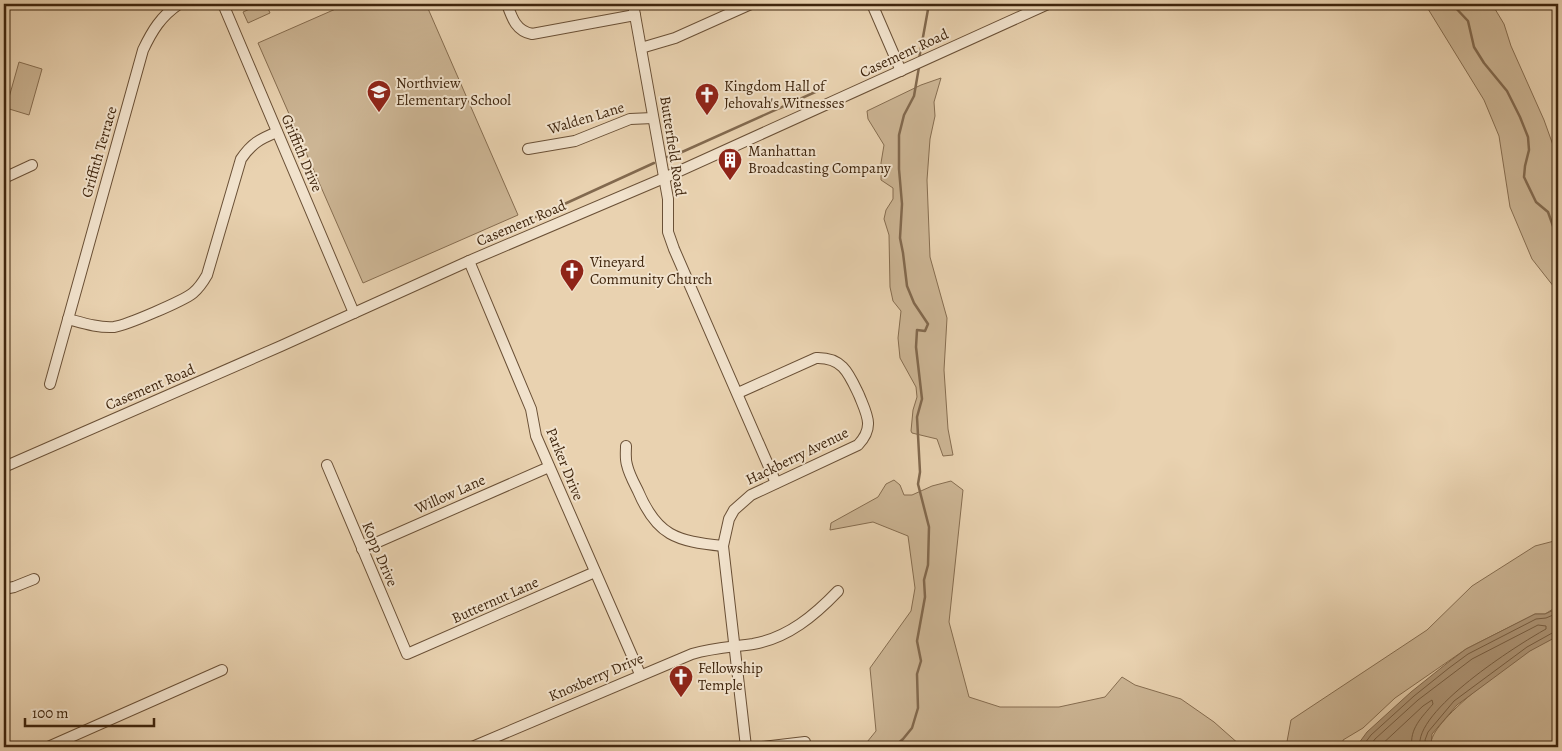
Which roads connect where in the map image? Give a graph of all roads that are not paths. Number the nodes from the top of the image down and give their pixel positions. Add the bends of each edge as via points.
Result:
1 (179, 4) edge
2 (223, 4) edge
3 (506, 4) edge
4 (633, 4) edge
5 (751, 4) edge
6 (872, 4) edge
7 (1048, 4) edge
8 (635, 15) junction
9 (641, 48) junction
10 (901, 71) junction
11 (653, 118) junction
12 (277, 132) junction
13 (528, 149) dead end
14 (32, 165) dead end
15 (4, 178) edge
16 (664, 178) junction
17 (469, 262) junction
18 (354, 313) junction
19 (68, 319) junction
20 (50, 384) dead end
21 (738, 393) junction
22 (626, 446) dead end
23 (327, 465) dead end
24 (4, 467) edge
25 (549, 467) junction
26 (776, 483) junction
27 (723, 546) junction
28 (362, 549) junction
29 (595, 572) junction
30 (34, 579) dead end
31 (4, 589) edge
32 (838, 591) dead end
33 (735, 645) junction
34 (406, 654) joint
35 (222, 670) dead end
36 (640, 674) junction
37 (805, 742) dead end
38 (48, 747) edge
39 (472, 747) edge
40 (746, 747) edge
41 (762, 747) edge

1 - 19 street, Griffith Terrace via 158,23 144,50
2 - 12 street, Griffith Drive
3 - 8 street via 519,29 532,34
4 - 8 street, Butterfield Road
5 - 9 street via 676,38
6 - 10 street
7 - 10 street, Casement Road
8 - 9 street, Butterfield Road
9 - 11 street, Butterfield Road
10 - 16 street, Casement Road
11 - 13 street, Walden Lane via 630,120 568,142
11 - 16 street, Butterfield Road
12 - 18 street, Griffith Drive
12 - 19 street via 258,140 241,159 207,275 191,295 115,326 102,327
14 - 15 street
16 - 17 street, Casement Road
16 - 21 street, Butterfield Road via 672,246
17 - 18 street, Casement Road
17 - 25 street, Parker Drive via 531,410 536,436
18 - 24 street, Casement Road
19 - 20 street, Griffith Terrace
21 - 26 street, Butterfield Road
21 - 26 street, Hackberry Avenue via 816,358 827,358 837,362 850,375 868,417 867,433 858,445
22 - 27 street via 627,465 655,522 674,536
23 - 28 street, Kopp Drive
25 - 28 street, Willow Lane
25 - 29 street, Parker Drive
26 - 27 street, Hackberry Avenue via 750,495 734,510
27 - 33 street, Hackberry Avenue
28 - 34 street, Kopp Drive
29 - 34 street, Butternut Lane
29 - 36 street, Parker Drive
30 - 31 street
32 - 33 street, Knoxberry Drive via 818,612 784,634 754,644
33 - 36 street, Knoxberry Drive via 692,654
33 - 40 street, Hackberry Avenue
35 - 38 street
36 - 39 street, Knoxberry Drive
37 - 41 street

